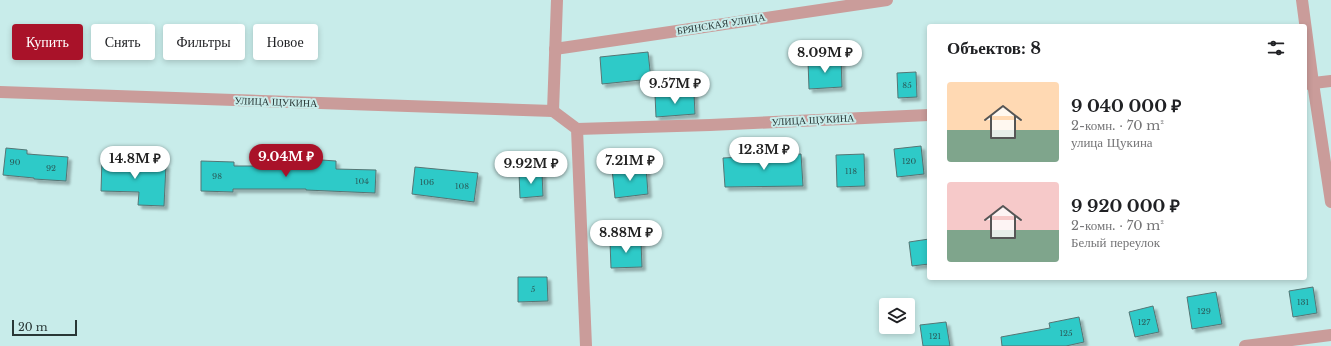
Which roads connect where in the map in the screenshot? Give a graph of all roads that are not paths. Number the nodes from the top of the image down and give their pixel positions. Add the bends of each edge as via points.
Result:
1 (557, 0) edge
2 (887, 0) edge
3 (1302, 0) edge
4 (1304, 24) edge
5 (556, 49) junction
6 (1307, 60) edge
7 (1331, 81) edge
8 (1309, 84) edge
9 (0, 92) edge
10 (553, 111) junction
11 (927, 115) edge
12 (577, 129) junction
13 (1331, 202) edge
14 (1331, 335) edge
15 (586, 346) edge
16 (1245, 346) edge

1 - 5 street
2 - 5 street, БРЯНСКАЯ УЛИЦА
3 - 4 street
5 - 10 street
6 - 8 street
7 - 8 street
8 - 13 street
9 - 10 street, УЛИЦА ЩУКИНА
10 - 12 street
11 - 12 street, УЛИЦА ЩУКИНА
12 - 15 street
14 - 16 street

